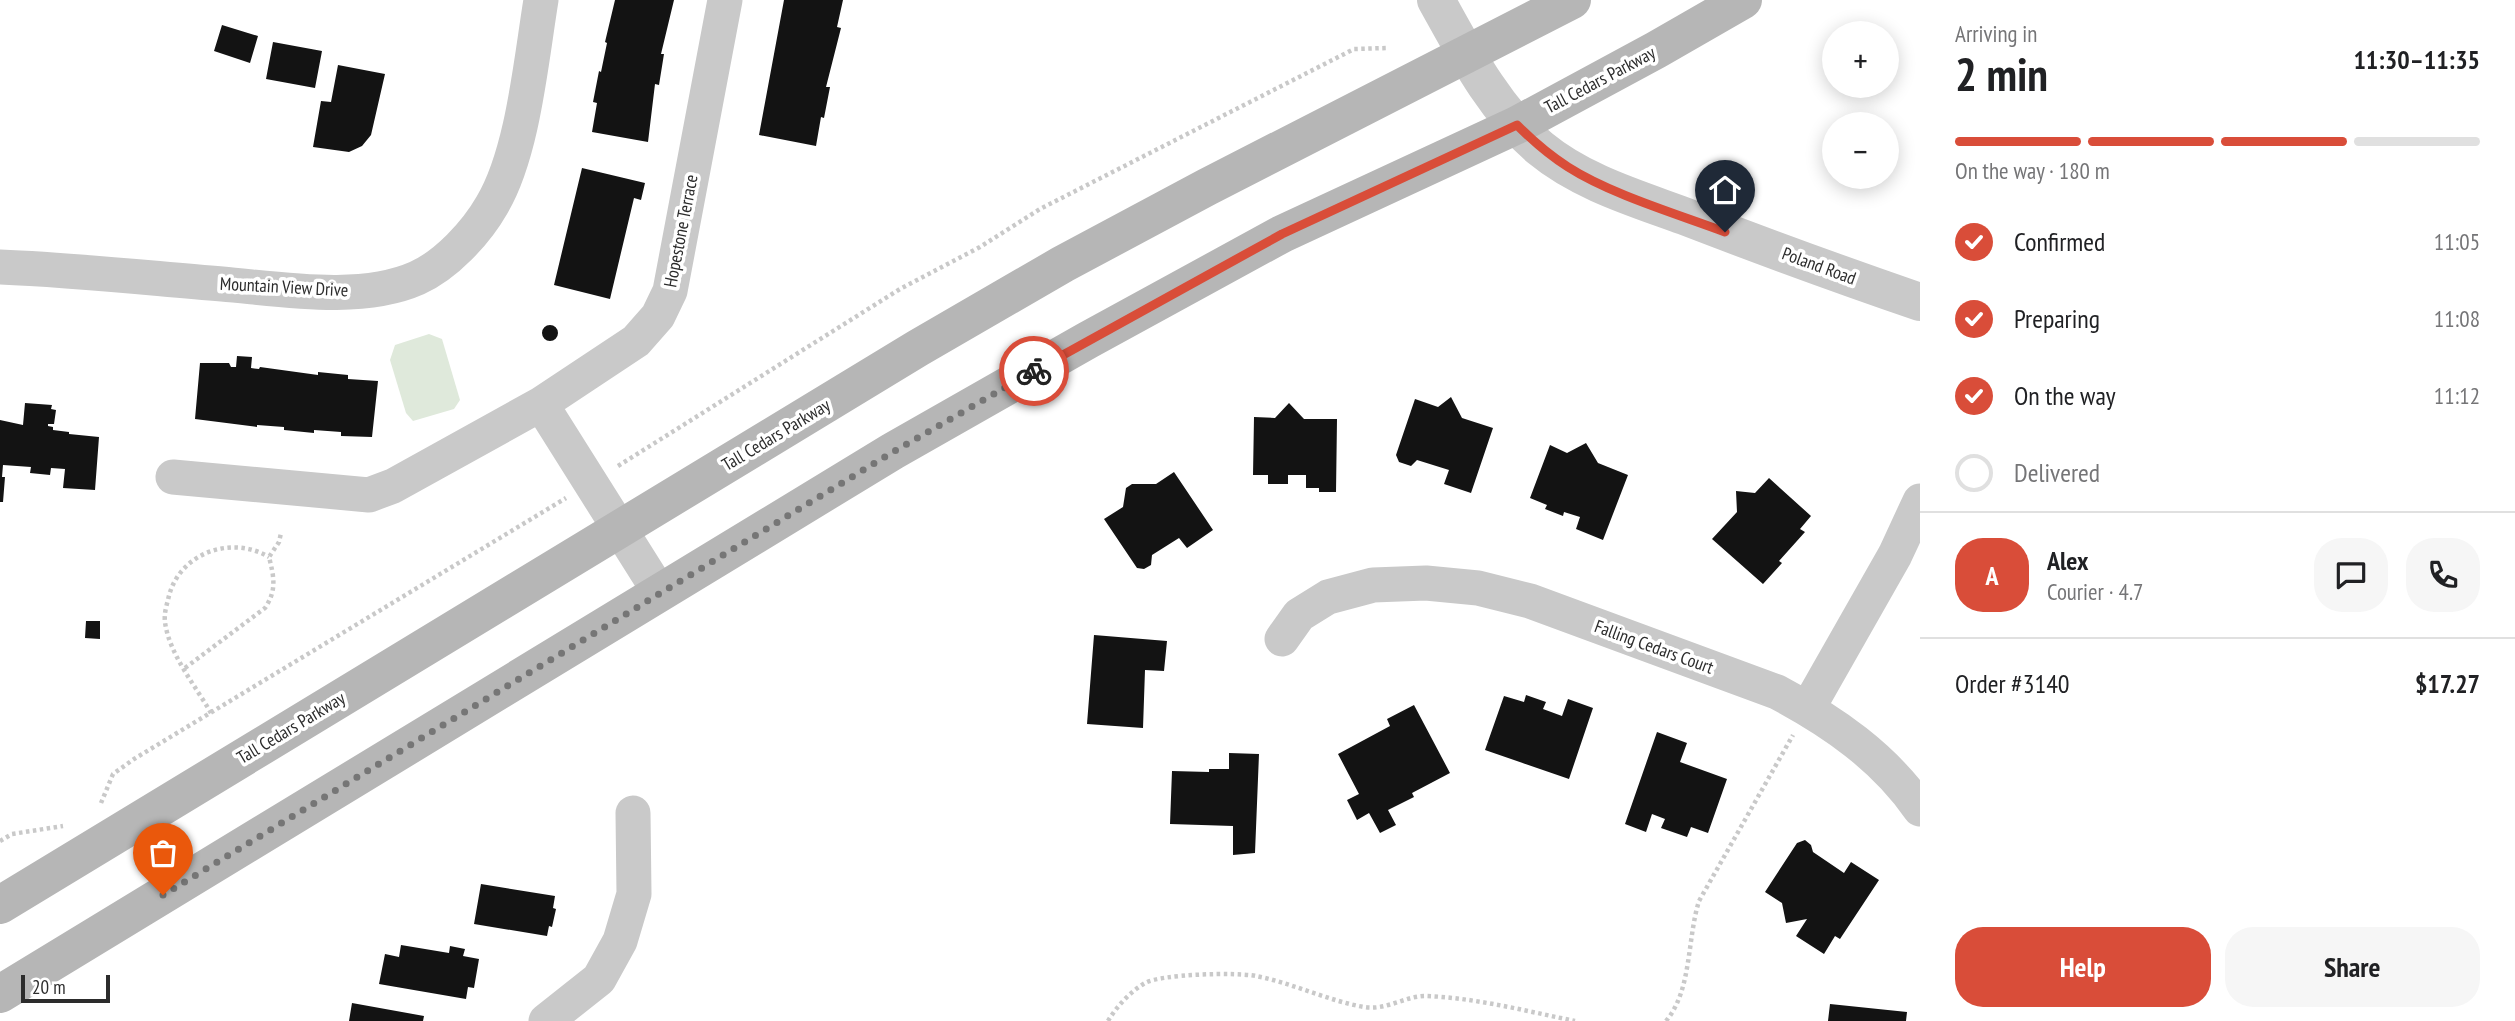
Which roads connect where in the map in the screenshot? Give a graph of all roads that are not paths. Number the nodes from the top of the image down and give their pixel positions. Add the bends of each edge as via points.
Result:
1 (541, 0) edge
2 (724, 0) edge
3 (1436, 0) edge
4 (1572, 0) edge
5 (1743, 0) edge
6 (1465, 53) junction
7 (1517, 125) junction
8 (0, 267) edge
9 (1920, 302) edge
10 (541, 404) junction
11 (173, 477) dead end
12 (1920, 501) edge
13 (620, 529) junction
14 (660, 593) junction
15 (1282, 639) dead end
16 (1808, 708) junction
17 (1920, 809) edge
18 (633, 813) dead end
19 (0, 905) edge
20 (0, 994) edge
21 (546, 1021) edge

1 - 8 street, Mountain View Drive via 506,178 476,227 443,262 418,278 368,290 307,291
2 - 10 street, Hopestone Terrace via 670,291 658,316 636,341
3 - 6 street, Poland Road
4 - 6 main road, Tall Cedars Parkway
5 - 7 main road, Tall Cedars Parkway
6 - 7 street, Poland Road
6 - 13 main road, Tall Cedars Parkway via 1063,264
7 - 9 street, Poland Road via 1570,169 1606,187
7 - 14 main road, Tall Cedars Parkway via 1282,234 893,452
10 - 11 street, Hopestone Terrace via 369,495
10 - 13 street
12 - 16 street via 1895,555
13 - 14 street
13 - 19 main road, Tall Cedars Parkway
14 - 20 main road, Tall Cedars Parkway
15 - 16 street, Falling Cedars Court via 1299,615 1328,597 1373,584 1478,588 1530,601 1777,692
16 - 17 street, Falling Cedars Court via 1878,761
18 - 21 street via 634,894 620,941 599,979

